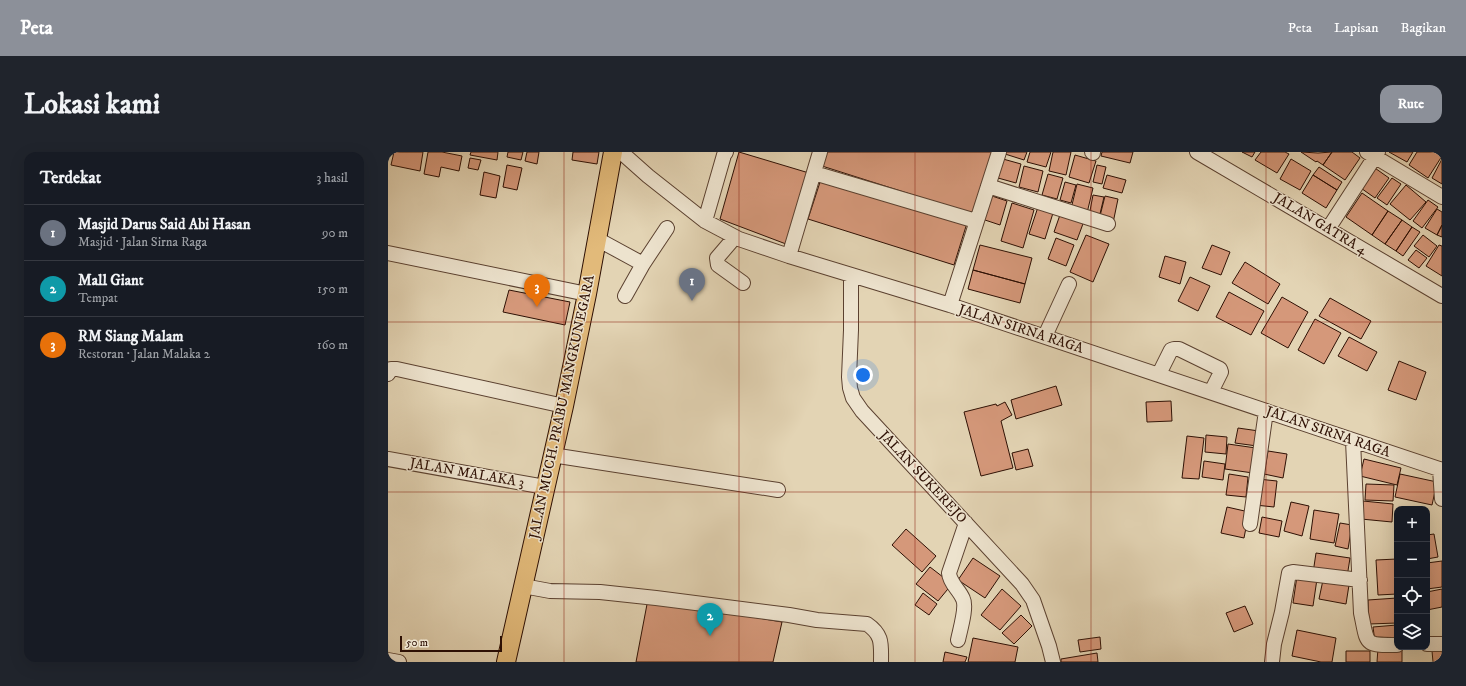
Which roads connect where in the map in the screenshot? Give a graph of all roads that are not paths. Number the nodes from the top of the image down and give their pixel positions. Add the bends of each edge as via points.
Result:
1 (613, 152) edge
2 (621, 152) edge
3 (726, 152) edge
4 (820, 152) edge
5 (999, 152) edge
6 (1197, 152) edge
7 (1373, 154) edge
8 (814, 174) junction
9 (988, 186) junction
10 (1442, 197) edge
11 (705, 221) junction
12 (976, 221) junction
13 (1108, 224) dead end
14 (667, 228) dead end
15 (1328, 229) junction
16 (735, 237) junction
17 (597, 239) junction
18 (388, 253) edge
19 (789, 256) junction
20 (643, 264) junction
21 (851, 275) junction
22 (743, 283) dead end
23 (1069, 284) dead end
24 (587, 294) junction
25 (625, 296) dead end
26 (1442, 296) edge
27 (950, 305) junction
28 (1045, 336) junction
29 (388, 374) edge
30 (1159, 374) junction
31 (1211, 392) junction
32 (564, 406) junction
33 (1266, 411) junction
34 (1353, 441) junction
35 (552, 455) junction
36 (388, 459) edge
37 (1441, 469) edge
38 (545, 487) junction
39 (778, 490) dead end
40 (1442, 499) edge
41 (966, 523) junction
42 (1250, 524) dead end
43 (1360, 580) junction
44 (523, 586) junction
45 (958, 640) dead end
46 (1430, 644) edge
47 (1442, 644) edge
48 (1394, 645) edge
49 (388, 660) edge
50 (399, 662) edge
51 (506, 662) edge
52 (881, 662) edge
53 (1053, 662) edge
54 (1272, 662) edge

1 - 17 main road, JALAN MUCH. PRABU MANGKUNEGARA
2 - 11 street, JALAN SIRNA RAGA
3 - 11 street
4 - 8 street
5 - 9 street
6 - 15 street, JALAN GATRA 4
7 - 10 street
7 - 15 street
8 - 12 street
8 - 19 street
9 - 12 street
9 - 13 street
11 - 16 street, JALAN SIRNA RAGA
12 - 27 street
14 - 20 street
15 - 26 street, JALAN GATRA 4
16 - 19 street, JALAN SIRNA RAGA
16 - 22 street via 716,261
17 - 20 street
17 - 24 main road, JALAN MUCH. PRABU MANGKUNEGARA
18 - 24 street
19 - 21 street, JALAN SIRNA RAGA
20 - 25 street
21 - 27 street, JALAN SIRNA RAGA
21 - 41 street, JALAN SUKEREJO via 849,377 853,398 862,411
23 - 28 street
24 - 32 main road, JALAN MUCH. PRABU MANGKUNEGARA
27 - 28 street, JALAN SIRNA RAGA
28 - 30 street, JALAN SIRNA RAGA
29 - 32 street via 391,369 397,369
30 - 31 street, JALAN SIRNA RAGA
30 - 31 street via 1171,350 1179,349 1220,369
31 - 33 street, JALAN SIRNA RAGA
32 - 35 main road, JALAN MUCH. PRABU MANGKUNEGARA
33 - 34 street, JALAN SIRNA RAGA
33 - 42 street
34 - 37 street, JALAN SIRNA RAGA
34 - 43 street
35 - 38 main road, JALAN MUCH. PRABU MANGKUNEGARA
35 - 39 street
36 - 38 street, JALAN MALAKA 3
37 - 40 street
38 - 44 main road, JALAN MUCH. PRABU MANGKUNEGARA
41 - 45 street via 949,573 950,580 963,598 964,604
41 - 53 street, JALAN SUKEREJO via 1022,584 1033,600
43 - 48 street via 1361,613 1367,639 1373,644
43 - 54 street via 1289,573
44 - 51 main road, JALAN MUCH. PRABU MANGKUNEGARA
44 - 52 street via 550,591 600,592 649,597 817,620 867,624 880,637
46 - 47 street
49 - 50 street

